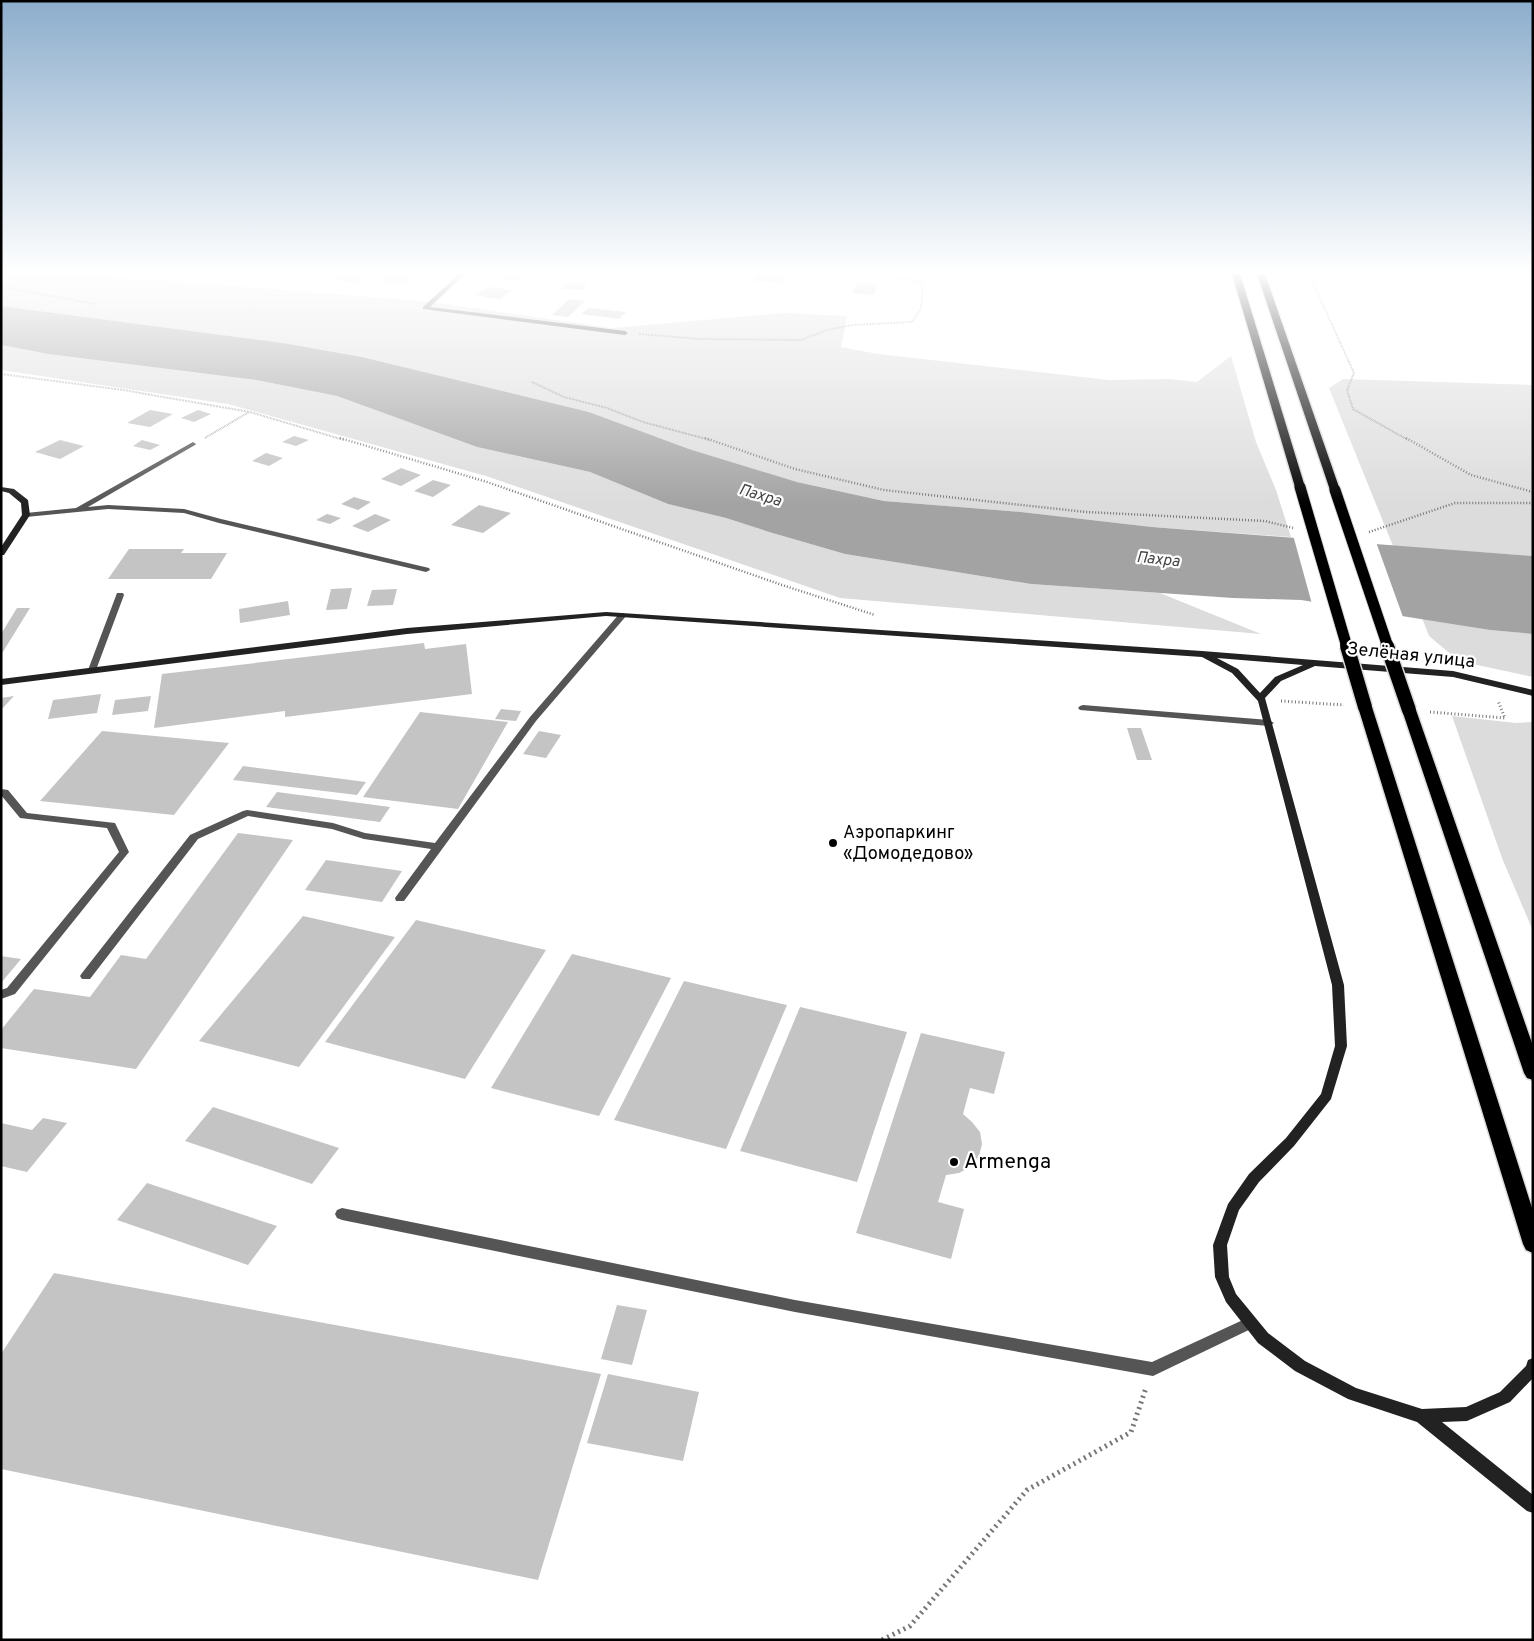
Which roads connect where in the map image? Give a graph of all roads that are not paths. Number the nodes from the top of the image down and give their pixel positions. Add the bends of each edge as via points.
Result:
1 (1259, 351) edge
2 (1287, 351) edge
3 (193, 444) road end
4 (1, 488) edge
5 (76, 510) junction
6 (26, 515) junction
7 (1, 553) edge
8 (426, 570) dead end
9 (120, 595) dead end
10 (623, 615) junction
11 (1202, 654) junction
12 (1315, 663) junction
13 (92, 670) junction
14 (1, 682) edge
15 (1533, 693) edge
16 (1262, 699) junction
17 (1083, 708) dead end
18 (1269, 723) junction
19 (1, 792) edge
20 (438, 847) junction
21 (400, 898) dead end
22 (86, 976) dead end
23 (1, 995) edge
24 (1533, 1073) edge
25 (342, 1214) dead end
26 (1533, 1244) edge
27 (1250, 1322) junction
28 (1533, 1365) edge
29 (1422, 1416) junction
30 (1533, 1505) edge

1 - 26 highway, bridge via 1365,707
2 - 24 highway, bridge
3 - 5 street
4 - 6 street via 25,502
5 - 6 street
5 - 8 street via 108,507 184,510
6 - 7 street
9 - 13 street
10 - 11 street, Зелёная улица
10 - 13 street, Зелёная улица via 407,631
10 - 20 street via 533,719
11 - 12 street, Зелёная улица
11 - 16 street via 1235,671
12 - 15 street, Зелёная улица via 1453,674
12 - 16 street via 1278,679
13 - 14 street, Зелёная улица
16 - 18 street
17 - 18 street
18 - 27 street via 1338,984 1340,1046 1327,1096 1290,1142 1254,1178 1233,1208 1220,1245 1222,1277 1231,1298
19 - 23 street via 5,792 24,816 111,826 124,852 11,991
20 - 21 street
20 - 22 street via 247,813 194,837
25 - 27 street via 795,1306 1153,1369
27 - 29 street via 1263,1338 1300,1366 1353,1394
28 - 29 street via 1505,1396 1467,1414
29 - 30 street

